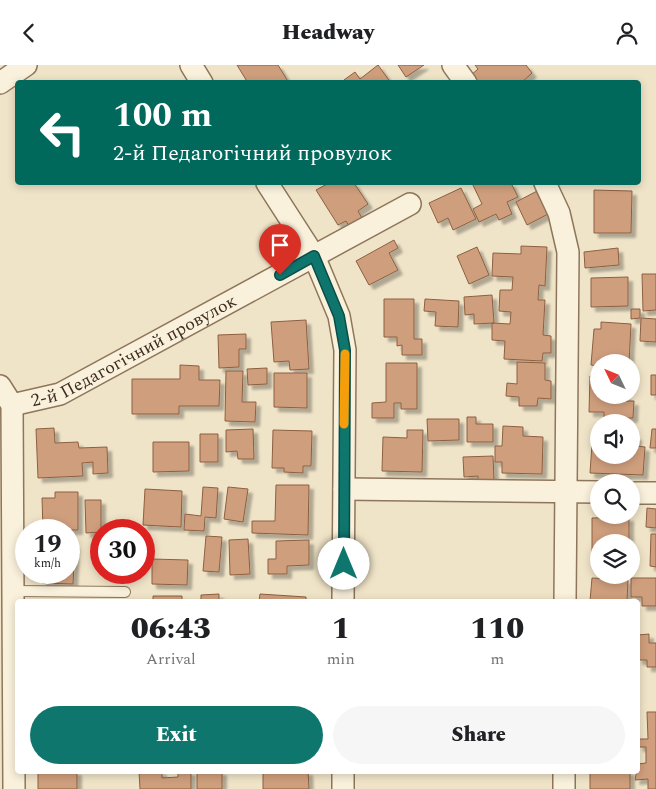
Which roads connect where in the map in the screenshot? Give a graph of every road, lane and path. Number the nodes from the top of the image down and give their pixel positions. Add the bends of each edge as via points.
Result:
1 (26, 65) edge
2 (191, 65) edge
3 (453, 65) edge
4 (200, 80) edge
5 (464, 80) edge
6 (0, 83) edge
7 (268, 185) edge
8 (546, 185) edge
9 (410, 204) dead end
10 (314, 256) junction
11 (0, 386) edge
12 (12, 405) junction
13 (344, 489) junction
14 (565, 492) junction
15 (590, 492) edge
16 (640, 493) edge
17 (656, 493) edge
18 (13, 591) junction
19 (124, 592) dead end
20 (343, 599) edge
21 (565, 599) edge
22 (343, 774) edge
23 (564, 774) edge
24 (14, 789) edge
25 (343, 789) edge
26 (564, 789) edge

1 - 6 street
2 - 4 street
3 - 5 street
7 - 10 street
8 - 14 street via 559,213 568,252
9 - 10 street, 2-й Педагогічний провулок
10 - 12 street, 2-й Педагогічний провулок via 60,394
10 - 13 street via 339,316 345,350
11 - 12 street
12 - 18 street
13 - 14 street
13 - 20 street
14 - 15 street
14 - 21 street
16 - 17 street
18 - 19 lane
18 - 24 street
22 - 25 street
23 - 26 street

